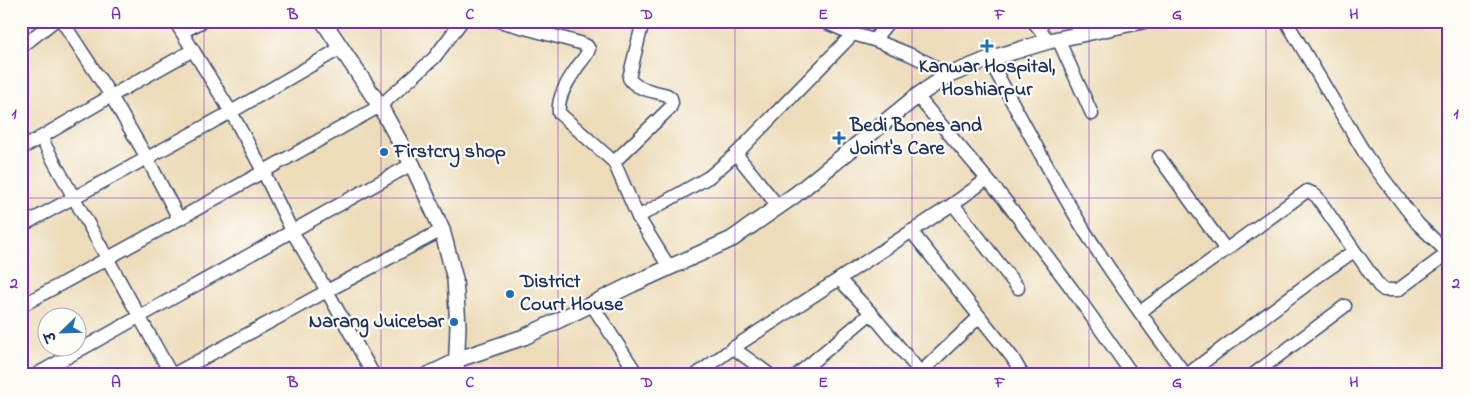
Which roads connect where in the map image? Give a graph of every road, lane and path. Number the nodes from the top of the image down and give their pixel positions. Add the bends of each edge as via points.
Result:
1 (54, 21) edge
2 (62, 21) edge
3 (204, 21) edge
4 (322, 21) edge
5 (462, 21) edge
6 (499, 21) edge
7 (643, 21) edge
8 (889, 21) edge
9 (1033, 21) edge
10 (1142, 21) edge
11 (1286, 21) edge
12 (826, 22) edge
13 (179, 27) edge
14 (853, 34) junction
15 (874, 40) junction
16 (1053, 40) junction
17 (21, 47) edge
18 (341, 48) junction
19 (193, 50) junction
20 (989, 59) junction
21 (947, 76) junction
22 (110, 96) junction
23 (917, 96) junction
24 (380, 106) junction
25 (231, 112) junction
26 (1092, 114) dead end
27 (41, 138) junction
28 (21, 149) edge
29 (736, 154) junction
30 (1159, 157) dead end
31 (147, 158) junction
32 (614, 162) junction
33 (412, 164) junction
34 (263, 171) junction
35 (986, 180) junction
36 (74, 198) junction
37 (953, 204) junction
38 (778, 206) junction
39 (638, 217) junction
40 (179, 219) junction
41 (21, 226) edge
42 (442, 230) junction
43 (292, 231) junction
44 (911, 231) junction
45 (1226, 250) junction
46 (1354, 251) junction
47 (1448, 253) edge
48 (107, 258) junction
49 (669, 268) junction
50 (839, 278) junction
51 (1018, 288) dead end
52 (326, 291) junction
53 (592, 305) junction
54 (21, 306) edge
55 (1345, 306) dead end
56 (1140, 312) junction
57 (871, 313) junction
58 (139, 316) junction
59 (979, 317) junction
60 (733, 348) junction
61 (456, 367) edge
62 (919, 373) edge
63 (37, 374) edge
64 (172, 374) edge
65 (373, 374) edge
66 (427, 374) edge
67 (637, 374) edge
68 (696, 374) edge
69 (769, 374) edge
70 (798, 374) edge
71 (1022, 374) edge
72 (1132, 374) edge
73 (1186, 374) edge
74 (1254, 374) edge

1 - 17 street
2 - 22 street
3 - 13 street
4 - 18 main road
5 - 24 street via 434,58
6 - 32 street via 587,46 587,55 559,100 560,113
7 - 32 street via 629,78 637,87 667,95 672,103
8 - 15 street
9 - 16 street
10 - 16 main road
11 - 47 street via 1367,157 1418,224
12 - 14 street
13 - 19 street
14 - 15 street
14 - 29 street
15 - 21 street via 928,63
16 - 20 main road
16 - 26 street
18 - 24 main road
18 - 25 street
19 - 22 street
19 - 25 street
20 - 21 main road
20 - 56 street via 1084,230
21 - 23 main road
22 - 27 street
22 - 31 street
23 - 35 street
23 - 38 main road
24 - 33 main road
24 - 34 street
25 - 31 street
25 - 34 street
27 - 28 street
27 - 36 street
29 - 38 street
29 - 39 street via 709,177
30 - 45 street
31 - 36 street
31 - 40 street
32 - 39 street
33 - 42 main road
33 - 43 street
34 - 40 street
34 - 43 street
35 - 37 street
35 - 72 street via 1067,282
36 - 41 street
36 - 48 street
37 - 44 street
37 - 51 street
38 - 49 main road via 732,239
39 - 49 street
40 - 48 street
42 - 52 street
42 - 61 main road via 455,279
43 - 52 street
43 - 58 street
44 - 50 street
44 - 59 street
45 - 46 street via 1307,192 1312,192
45 - 56 street
46 - 47 street via 1378,286 1391,291 1398,290
46 - 73 street
48 - 54 street
48 - 58 street
49 - 53 main road
50 - 57 street
50 - 60 street
52 - 64 street
52 - 65 street
53 - 61 main road
53 - 67 street
55 - 74 street
56 - 73 street
57 - 62 street
57 - 70 street
58 - 63 street
58 - 64 street
59 - 62 street
59 - 71 street
60 - 68 street
60 - 69 street
61 - 66 street

